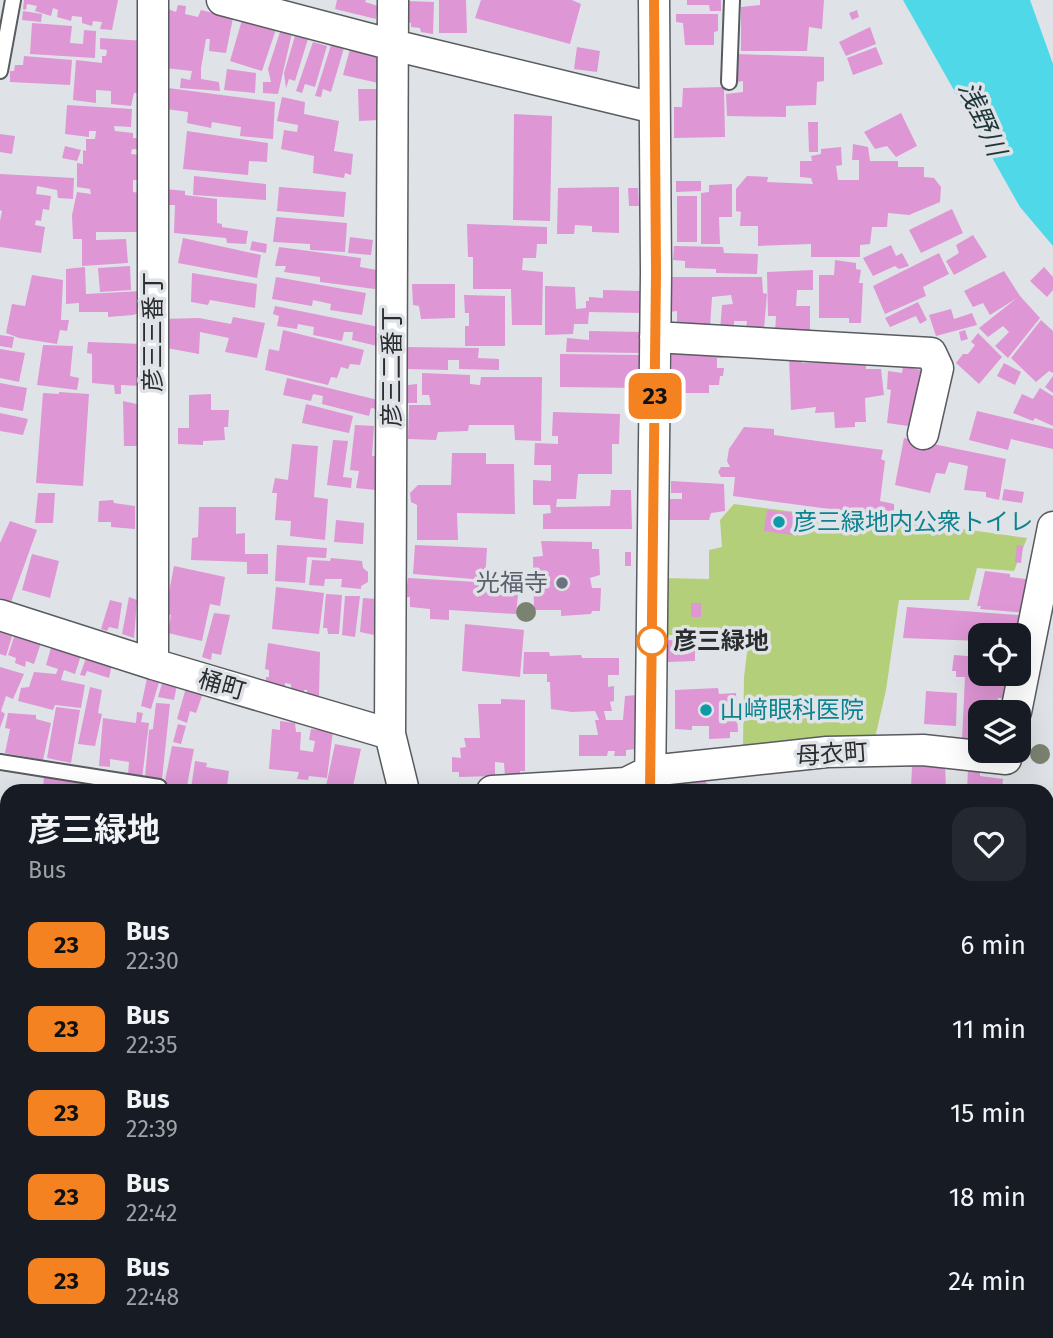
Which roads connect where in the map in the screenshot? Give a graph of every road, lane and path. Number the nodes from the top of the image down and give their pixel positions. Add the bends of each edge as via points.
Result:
1 (13, 0) edge
2 (153, 0) edge
3 (222, 0) edge
4 (393, 0) edge
5 (654, 0) edge
6 (732, 0) edge
7 (393, 45) junction
8 (0, 71) edge
9 (729, 82) dead end
10 (654, 108) junction
11 (656, 337) junction
12 (922, 434) dead end
13 (1053, 527) edge
14 (0, 615) edge
15 (153, 664) junction
16 (1018, 700) edge
17 (390, 734) junction
18 (968, 755) edge
19 (0, 762) edge
20 (650, 781) edge
21 (140, 784) edge
22 (402, 784) edge
23 (609, 784) edge

1 - 8 lane
2 - 15 street, 彦三三番丁
3 - 7 street
4 - 7 street, 彦三二番丁
5 - 10 street
6 - 9 lane
7 - 10 street
7 - 17 street, 彦三二番丁
10 - 11 street
11 - 12 street via 931,353 939,368
11 - 20 street
13 - 16 street
14 - 15 street, 桶町
15 - 17 street, 桶町
17 - 22 street
18 - 20 street, 母衣町 via 923,750 827,752
19 - 21 lane
20 - 23 street

